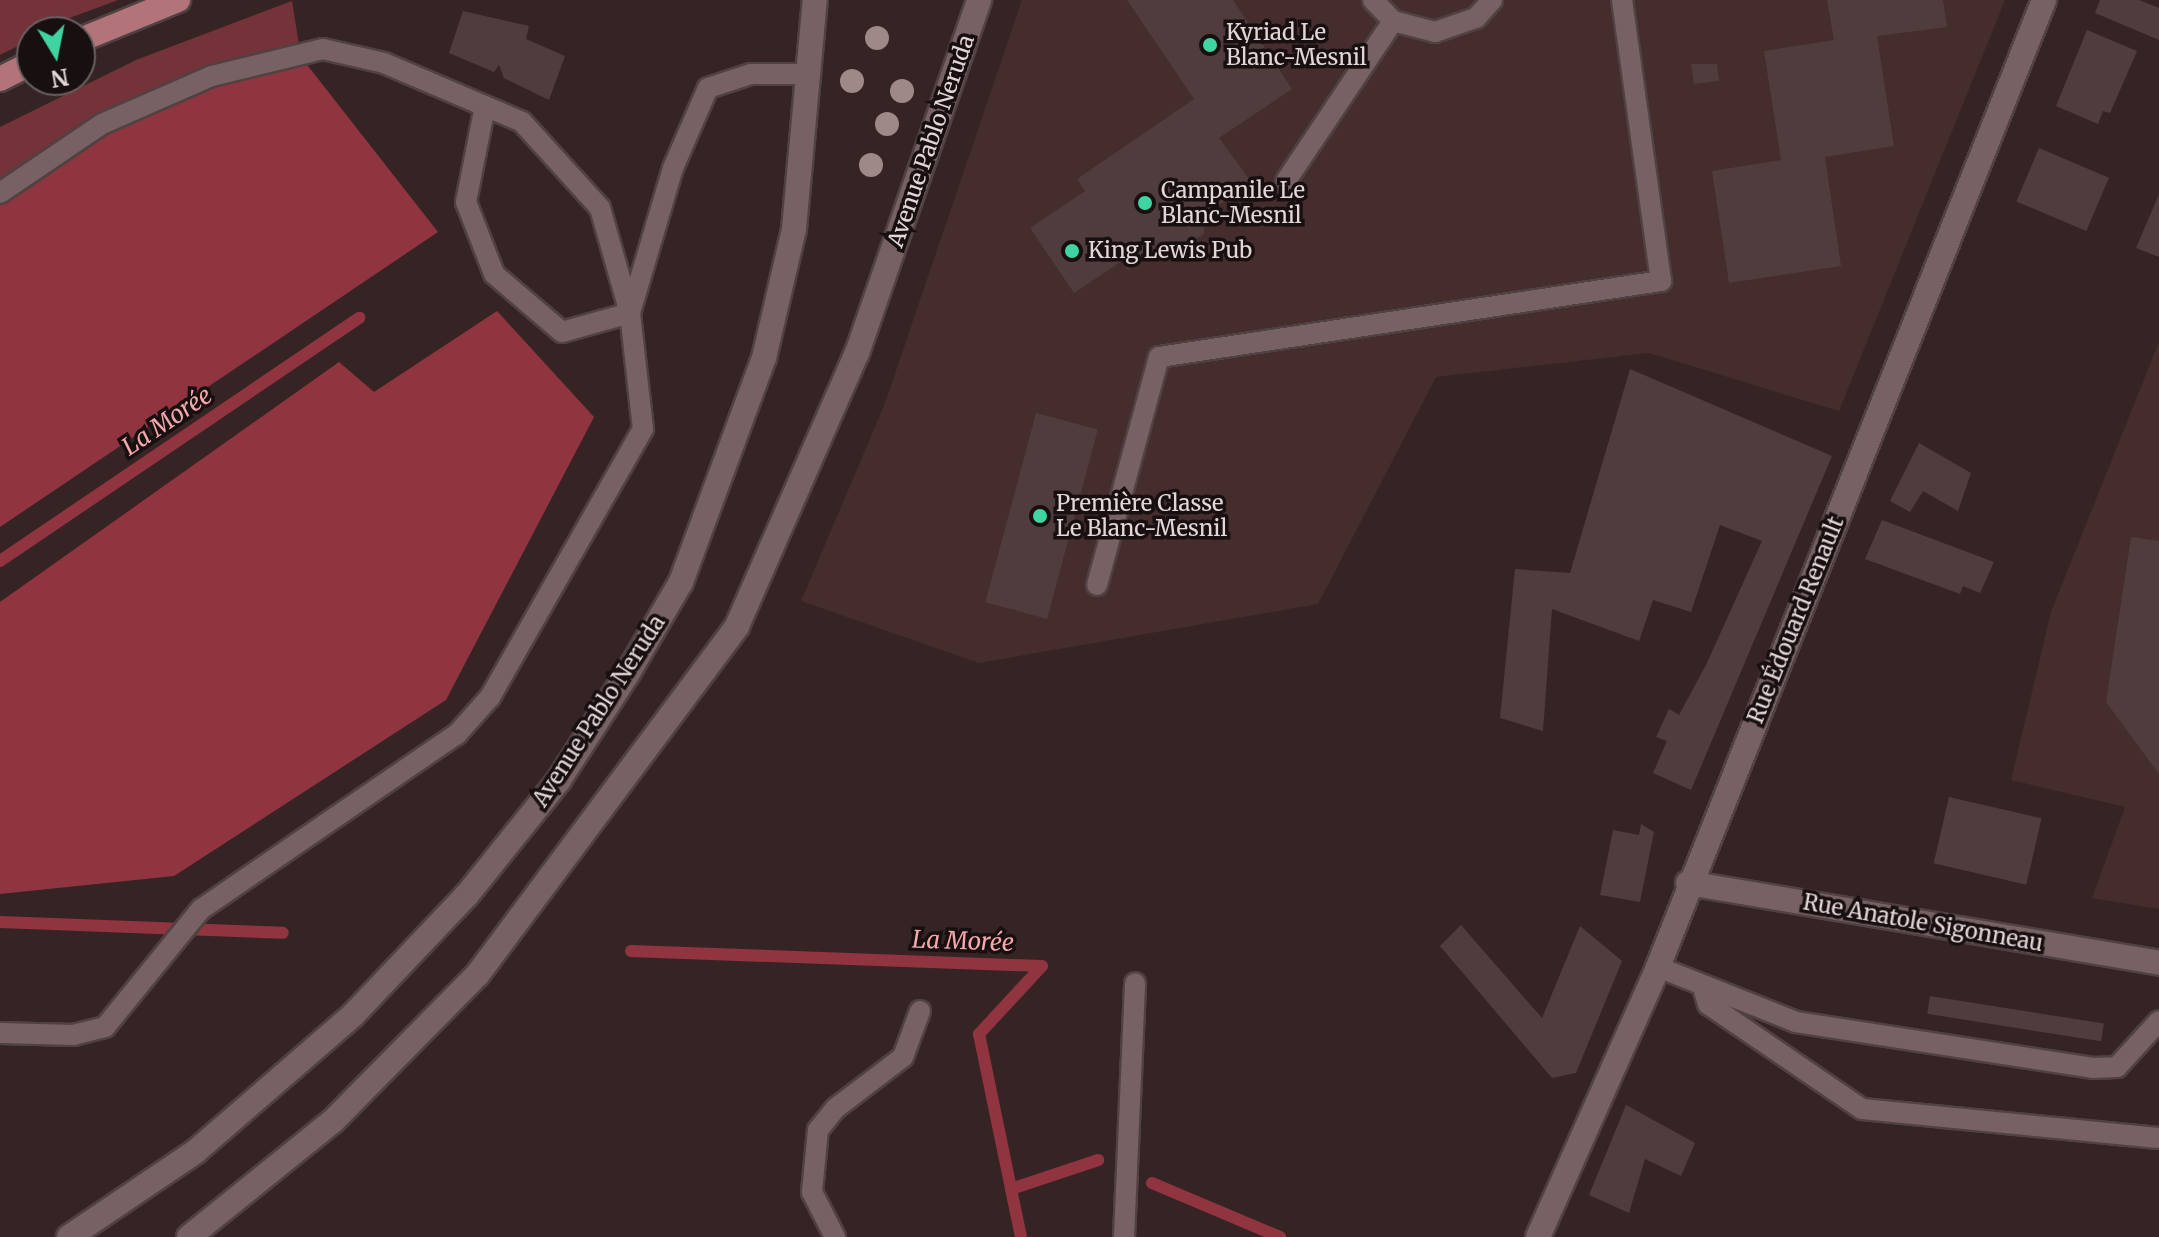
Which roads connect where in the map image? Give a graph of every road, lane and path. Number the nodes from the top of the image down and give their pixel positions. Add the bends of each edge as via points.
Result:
1 (178, 0) edge
2 (800, 0) edge
3 (815, 0) edge
4 (979, 0) edge
5 (1373, 0) edge
6 (1492, 0) edge
7 (1622, 0) edge
8 (2044, 0) edge
9 (1393, 21) junction
10 (96, 33) edge
11 (811, 36) junction
12 (808, 74) junction
13 (485, 106) junction
14 (1286, 181) dead end
15 (0, 193) edge
16 (630, 313) junction
17 (1097, 585) dead end
18 (1688, 883) junction
19 (2159, 963) edge
20 (1658, 967) junction
21 (1135, 983) dead end
22 (1704, 991) junction
23 (920, 1011) dead end
24 (2159, 1021) edge
25 (0, 1033) edge
26 (2159, 1138) edge
27 (69, 1237) edge
28 (189, 1237) edge
29 (835, 1237) edge
30 (1124, 1237) edge
31 (1538, 1237) edge

1 - 10 main road
2 - 11 main road
3 - 11 main road, Avenue Pablo Neruda
4 - 28 main road, Avenue Pablo Neruda via 857,353 737,626 478,974 333,1121
5 - 9 lane
6 - 9 lane via 1456,28 1424,31
7 - 17 lane via 1661,281 1159,357
8 - 18 main road, Rue Édouard Renault
9 - 14 lane
11 - 12 main road, Avenue Pablo Neruda
12 - 16 lane via 751,74 708,88 673,168
12 - 27 main road, Avenue Pablo Neruda via 794,229 764,358 681,582 628,673 559,780 467,895 353,1015 195,1152
13 - 15 lane via 384,63 323,49 212,76 102,124
13 - 16 lane via 522,122 600,208
13 - 16 lane via 466,202 494,274 562,332
16 - 25 lane via 643,429 490,697 457,734 201,909 176,947 105,1027 74,1035
18 - 19 main road, Rue Anatole Sigonneau
18 - 20 main road, Rue Édouard Renault
20 - 22 lane
20 - 31 main road, Rue Édouard Renault
21 - 30 lane
22 - 24 lane via 1721,987 1796,1022 2092,1068 2117,1067
22 - 26 lane via 1708,1004 1862,1109
23 - 29 lane via 903,1057 836,1108 818,1130 812,1192

